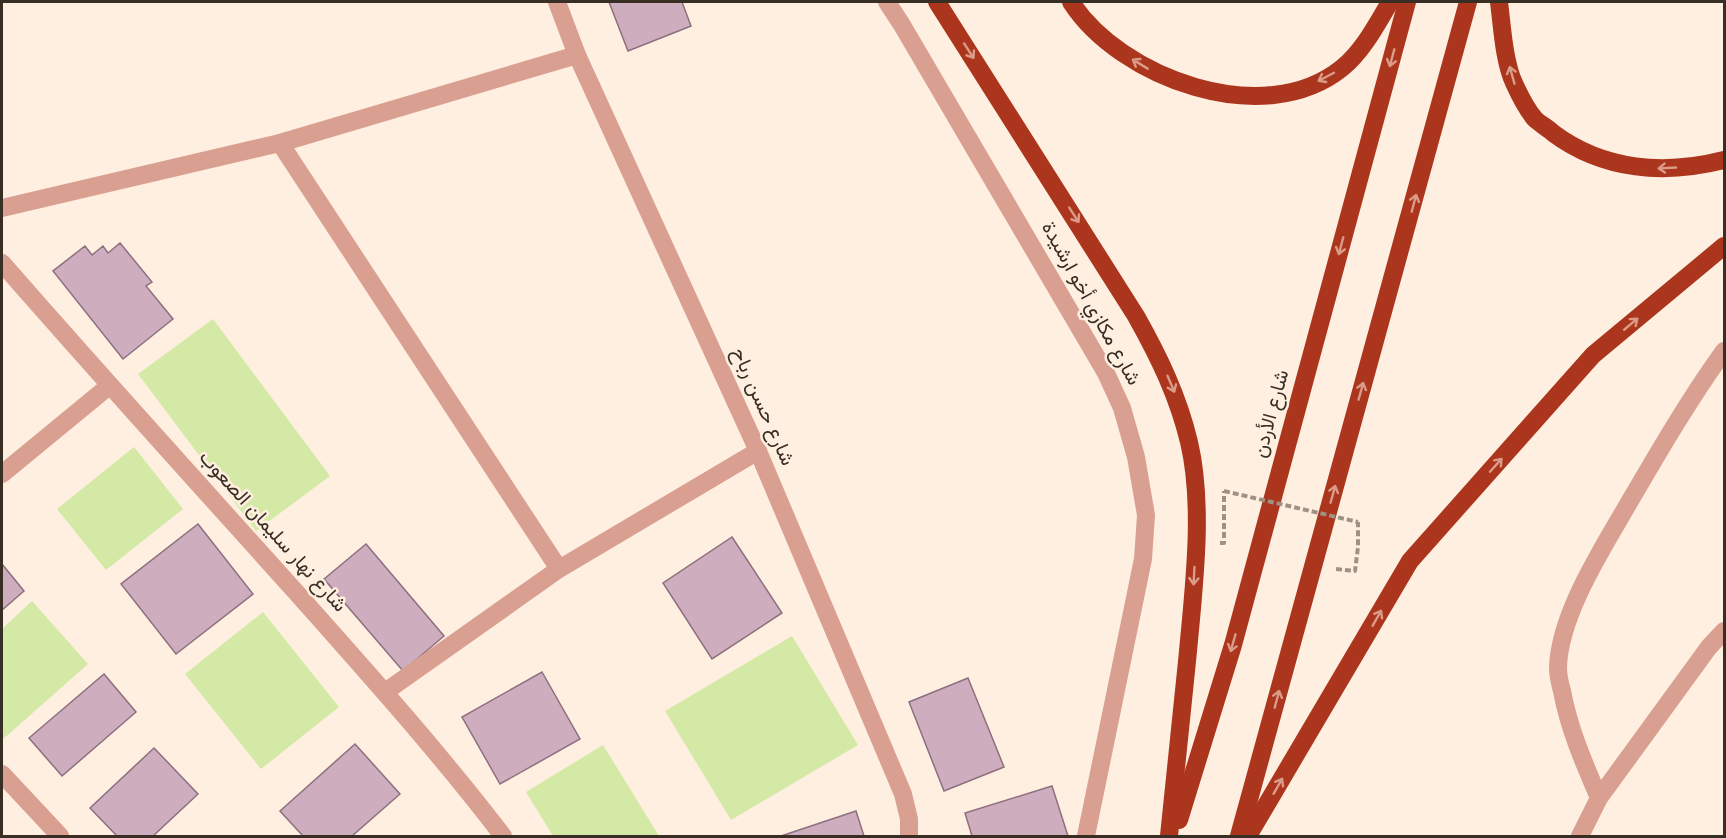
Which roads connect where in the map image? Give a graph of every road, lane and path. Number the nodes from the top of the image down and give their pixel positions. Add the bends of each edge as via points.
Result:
1 (557, 2) edge
2 (886, 2) edge
3 (937, 2) edge
4 (1071, 2) edge
5 (1390, 2) edge
6 (1407, 2) edge
7 (1468, 2) edge
8 (1499, 2) edge
9 (577, 55) junction
10 (280, 143) junction
11 (1725, 160) edge
12 (2, 208) edge
13 (1725, 246) edge
14 (2, 263) edge
15 (1725, 351) edge
16 (109, 386) junction
17 (758, 451) junction
18 (2, 474) edge
19 (1222, 513) dead end
20 (1313, 567) junction
21 (559, 569) junction
22 (1725, 631) edge
23 (385, 692) junction
24 (2, 774) edge
25 (1599, 798) junction
26 (60, 837) edge
27 (503, 837) edge
28 (909, 837) edge
29 (1086, 837) edge
30 (1169, 837) edge
31 (1174, 837) edge
32 (1239, 837) edge
33 (1248, 837) edge
34 (1580, 837) edge

1 - 9 street, شارع حسن رباح
2 - 29 street, شارع مكازي أخو ارشيدة via 1106,373 1122,408 1136,457 1146,515 1143,559
3 -> 30 highway via 1136,316 1161,360 1190,444 1195,492 1194,592
5 -> 4 highway via 1342,68 1306,87 1257,96 1207,89 1149,69 1116,49
6 -> 31 highway, شارع الأردن via 1233,645
20 -> 7 highway
11 -> 8 highway via 1695,167 1654,169 1612,163 1570,146 1535,119 1513,81
9 - 10 street
9 - 17 street, شارع حسن رباح
10 - 12 street
10 - 21 street
33 -> 13 highway via 1410,561 1593,356
14 - 16 street, شارع نهار سليمان الصعوب
15 - 25 street via 1700,385 1593,566 1563,631 1557,669 1565,708
16 - 18 street
16 - 23 street, شارع نهار سليمان الصعوب
17 - 21 street
17 - 28 street, شارع حسن رباح via 903,794
19 - 20 path, bridge via 1224,491 1358,522 1355,571
32 -> 20 highway
21 - 23 street
22 - 25 street via 1708,647
23 - 27 street, شارع نهار سليمان الصعوب
24 - 26 street
25 - 34 street

